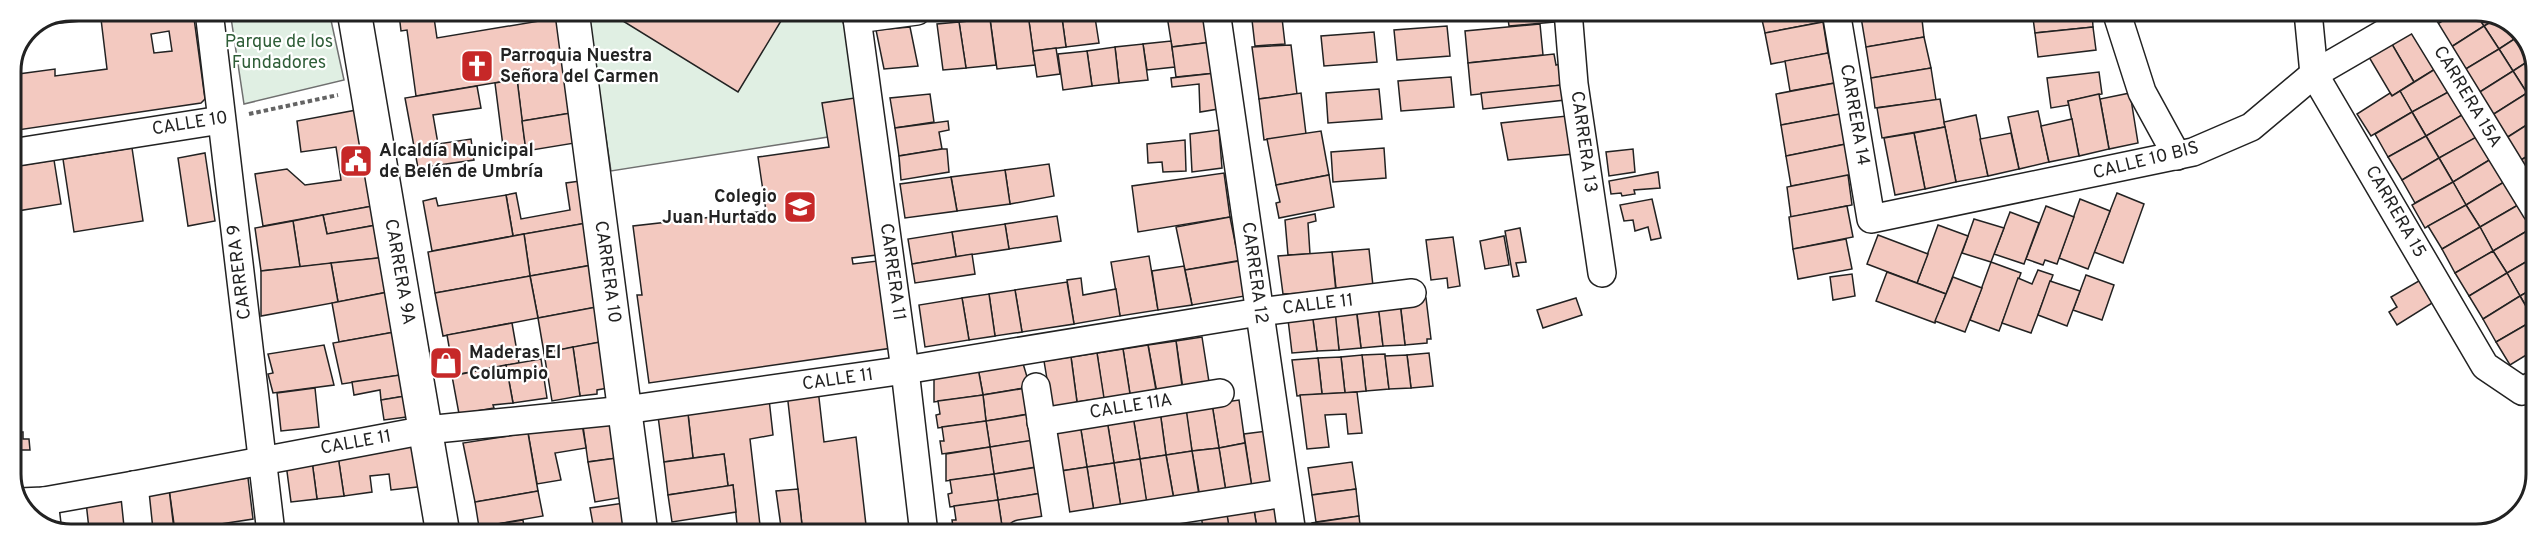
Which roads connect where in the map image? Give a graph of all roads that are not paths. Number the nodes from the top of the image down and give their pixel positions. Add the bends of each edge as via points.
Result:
1 (210, 21) edge
2 (356, 21) edge
3 (573, 21) edge
4 (858, 21) edge
5 (1217, 21) edge
6 (1569, 21) edge
7 (1838, 21) edge
8 (2119, 21) edge
9 (2309, 21) edge
10 (2405, 21) edge
11 (2424, 21) edge
12 (2314, 74) junction
13 (221, 120) junction
14 (21, 151) edge
15 (2177, 156) junction
16 (2526, 193) edge
17 (1871, 219) joint
18 (1602, 273) dead end
19 (1412, 293) dead end
20 (1259, 312) junction
21 (905, 370) junction
22 (2526, 386) edge
23 (1035, 387) dead end
24 (1220, 393) dead end
25 (625, 410) junction
26 (1041, 422) junction
27 (426, 430) junction
28 (262, 460) junction
29 (134, 485) junction
30 (1285, 493) junction
31 (37, 510) edge
32 (138, 524) edge
33 (270, 524) edge
34 (441, 524) edge
35 (640, 524) edge
36 (923, 524) edge
37 (1057, 524) edge
38 (1090, 524) edge
39 (1290, 524) edge

1 - 13 street, CARRERA 9
2 - 27 main road, CARRERA 9A
3 - 25 main road, CARRERA 10
4 - 21 street, CARRERA 11
5 - 20 street, CARRERA 12
6 - 18 street, CARRERA 13 via 1574,84
7 - 17 street, CARRERA 14
8 - 15 street via 2142,92
9 - 12 street, CARRERA 15
10 - 12 street, CALLE 10 BIS
11 - 16 street, CARRERA 15A
12 - 15 street, CALLE 10 BIS via 2251,127
12 - 22 street, CARRERA 15 via 2485,366
13 - 14 street, CALLE 10
13 - 28 street, CARRERA 9
15 - 17 street, CALLE 10 BIS
19 - 20 street, CALLE 11
20 - 21 street, CALLE 11
20 - 30 street, CARRERA 12
21 - 25 street, CALLE 11
21 - 36 street, CARRERA 11
23 - 26 street
24 - 26 street, CALLE 11A
25 - 27 street, CALLE 11
25 - 35 main road, CARRERA 10
26 - 37 street
27 - 28 street, CALLE 11
27 - 34 main road, CARRERA 9A
28 - 29 street, CALLE 11
28 - 33 street, CARRERA 9
29 - 31 street, CALLE 11
29 - 32 street
30 - 38 street
30 - 39 street, CARRERA 12

